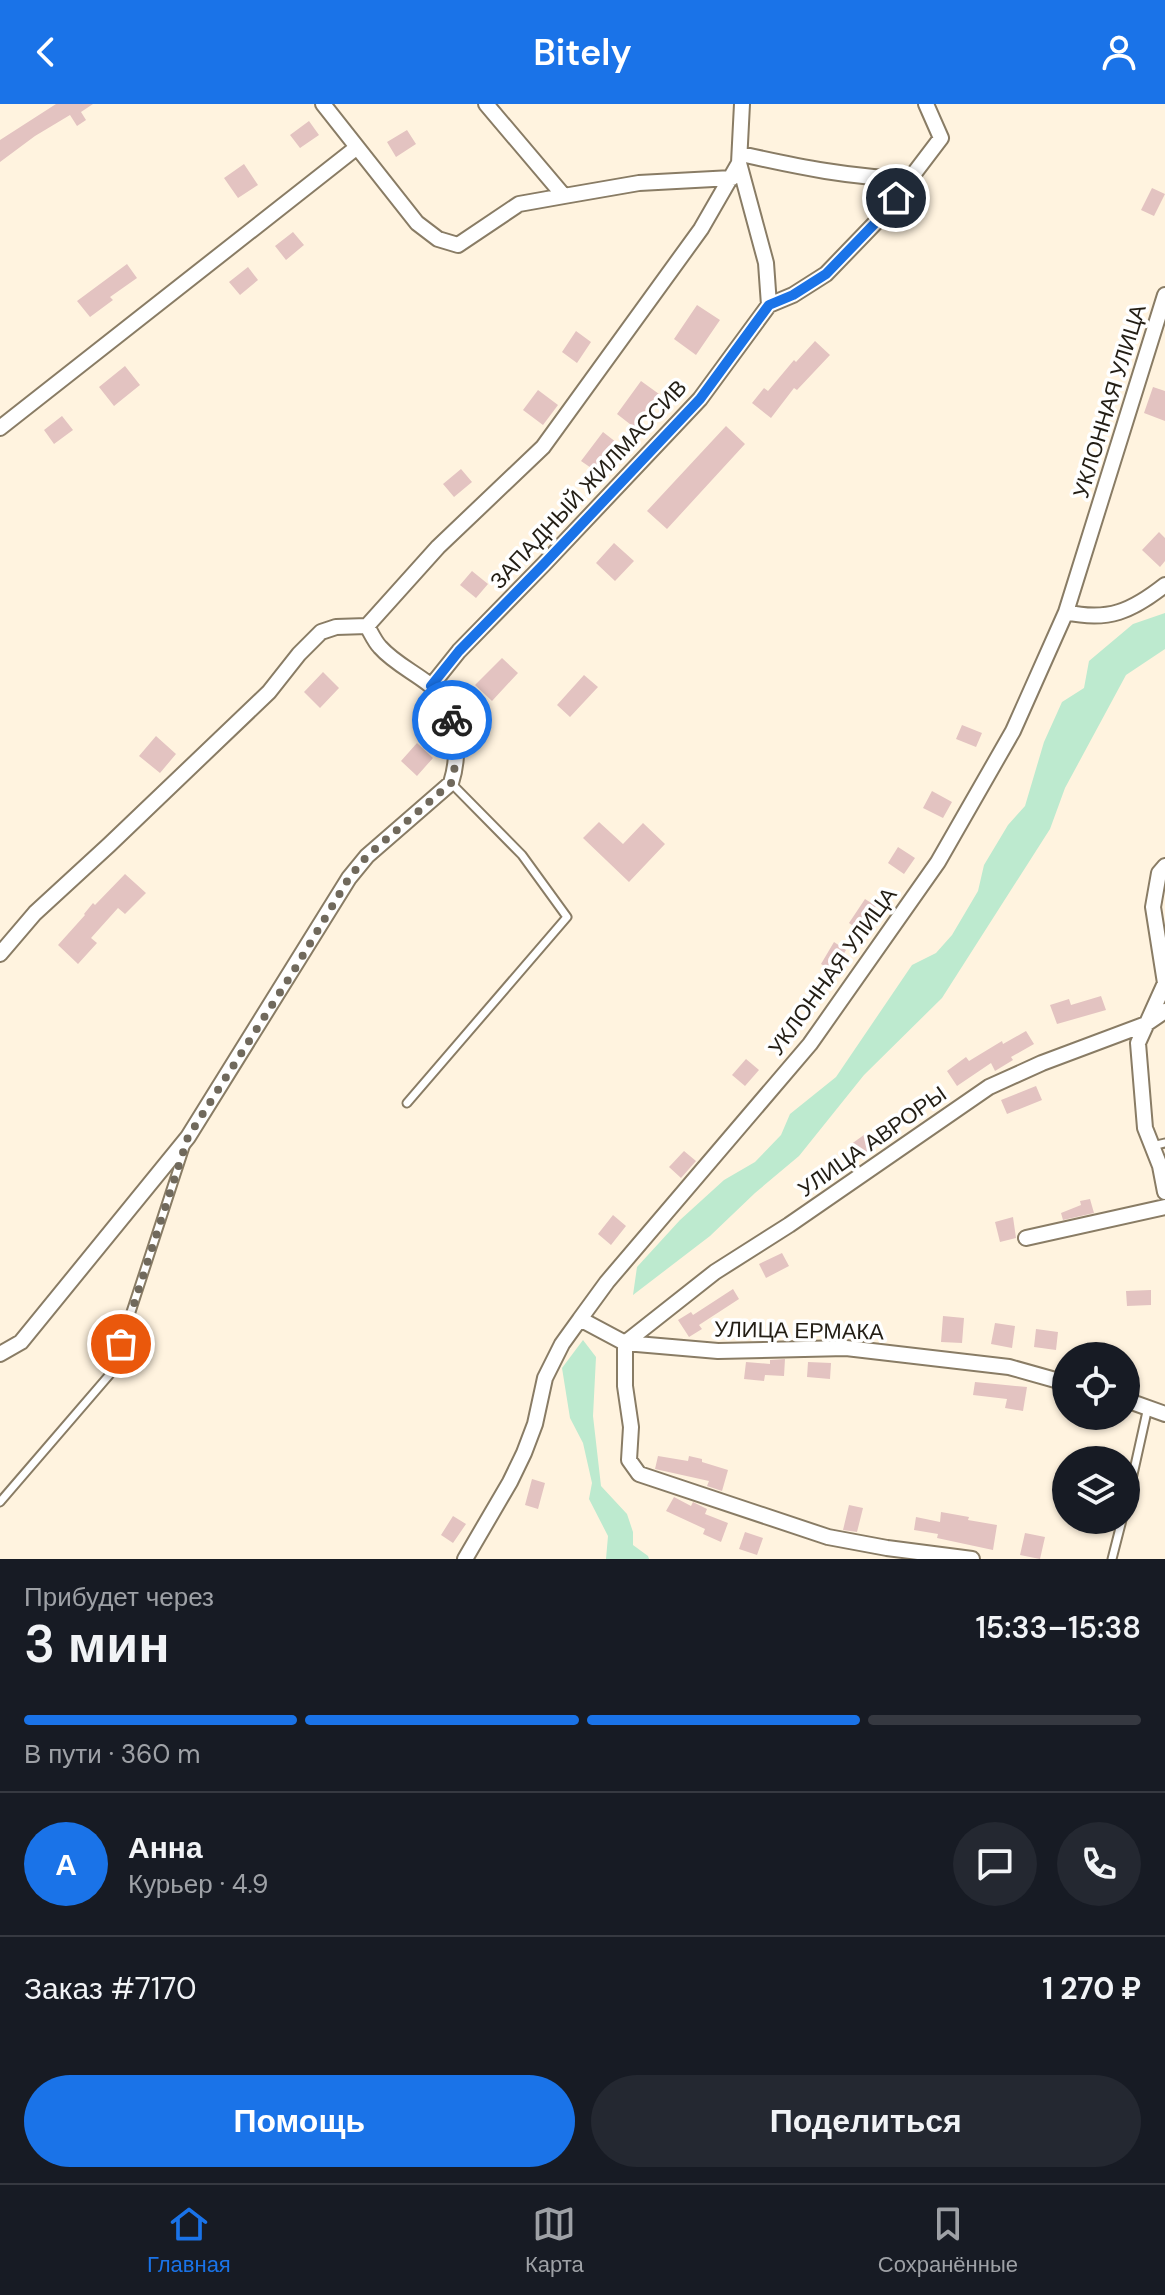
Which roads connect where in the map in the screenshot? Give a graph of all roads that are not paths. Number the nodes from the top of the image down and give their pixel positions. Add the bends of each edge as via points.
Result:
1 (323, 104) edge
2 (486, 104) edge
3 (742, 104) edge
4 (926, 104) edge
5 (356, 148) junction
6 (740, 158) junction
7 (732, 178) junction
8 (911, 179) junction
9 (564, 196) junction
10 (1165, 295) edge
11 (769, 305) junction
12 (1150, 346) junction
13 (1165, 354) edge
14 (0, 428) edge
15 (1165, 585) edge
16 (1066, 612) junction
17 (367, 626) junction
18 (431, 686) junction
19 (451, 783) junction
20 (1165, 866) edge
21 (0, 954) edge
22 (1165, 1011) edge
23 (1146, 1024) junction
24 (407, 1103) dead end
25 (188, 1137) junction
26 (1159, 1144) edge
27 (1165, 1192) edge
28 (1165, 1207) edge
29 (1026, 1238) dead end
30 (580, 1319) junction
31 (625, 1343) junction
32 (0, 1354) edge
33 (1052, 1379) edge
34 (1140, 1404) edge
35 (1148, 1407) junction
36 (1164, 1410) edge
37 (1139, 1446) edge
38 (0, 1502) edge
39 (1118, 1534) edge
40 (885, 1554) edge
41 (465, 1559) edge
42 (972, 1559) edge
43 (1112, 1559) edge

1 - 5 street
2 - 9 street
3 - 6 street
4 - 8 street via 941,138
5 - 9 street via 417,223 438,239 458,245 519,204
5 - 14 street
6 - 7 street
6 - 8 street via 868,178
6 - 11 street via 766,263
7 - 9 street via 639,183
7 - 17 street via 543,447 438,547
8 - 11 street via 826,274
10 - 12 street, УКЛОННАЯ УЛИЦА
11 - 18 street, ЗАПАДНЫЙ ЖИЛМАССИВ via 700,399
12 - 13 street
12 - 16 street, УКЛОННАЯ УЛИЦА
15 - 16 street via 1118,613 1087,617
16 - 30 street, УКЛОННАЯ УЛИЦА via 1013,731 938,862 810,1044
17 - 18 street via 379,647
17 - 21 street via 321,632 269,692 35,913
18 - 19 street via 450,714 457,745
19 - 24 lane via 516,848 567,917
19 - 25 street via 349,878
20 - 23 street via 1153,907 1165,983
22 - 23 street, УЛИЦА АВРОРЫ
23 - 26 street via 1138,1043 1145,1128
23 - 31 street, УЛИЦА АВРОРЫ via 989,1087 715,1272
25 - 32 street via 21,1342
25 - 38 lane via 111,1373
26 - 27 street
28 - 29 street
30 - 31 street
30 - 41 street, УКЛОННАЯ УЛИЦА via 545,1378 524,1453
31 - 33 street, УЛИЦА ЕРМАКА via 718,1351 846,1348 1009,1367
31 - 40 street via 629,1460 639,1474
34 - 35 street
35 - 36 street
35 - 37 lane
39 - 43 lane
40 - 42 street

